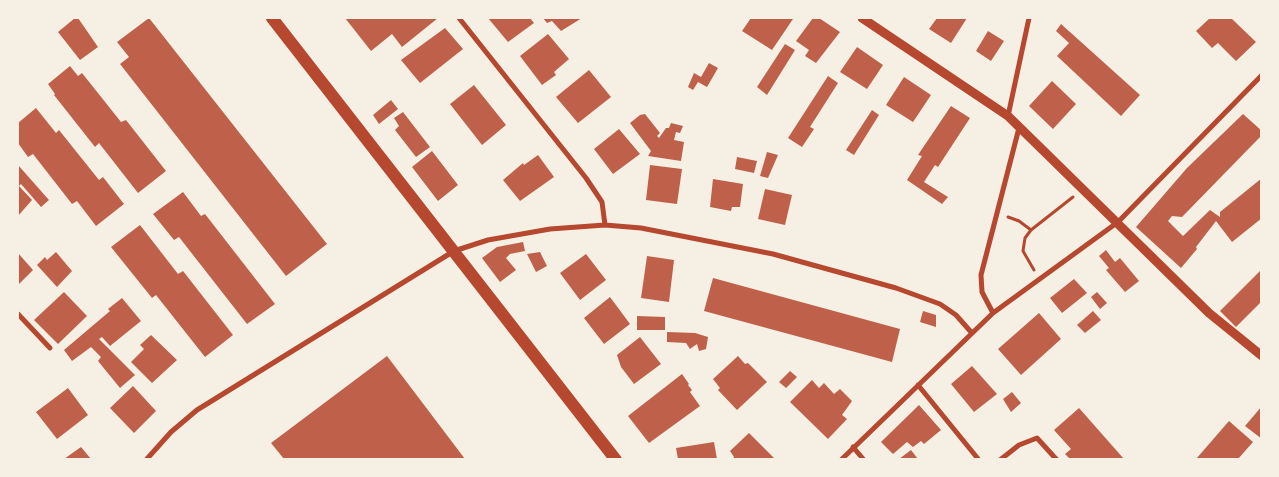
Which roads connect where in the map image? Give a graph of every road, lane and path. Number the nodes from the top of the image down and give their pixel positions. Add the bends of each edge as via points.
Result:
1 (272, 18) edge
2 (459, 18) edge
3 (862, 18) edge
4 (1029, 18) edge
5 (1262, 75) edge
6 (1008, 116) junction
7 (1019, 128) junction
8 (1073, 197) dead end
9 (1008, 216) dead end
10 (1118, 222) junction
11 (605, 225) junction
12 (1031, 230) junction
13 (454, 251) junction
14 (1035, 270) dead end
15 (18, 314) edge
16 (993, 314) junction
17 (971, 332) junction
18 (50, 348) dead end
19 (1262, 356) edge
20 (918, 385) junction
21 (853, 447) junction
22 (146, 460) edge
23 (616, 460) edge
24 (841, 460) edge
25 (864, 460) edge
26 (979, 460) edge
27 (1000, 460) edge
28 (1057, 460) edge

1 - 13 main road
2 - 11 street via 586,178 602,202
3 - 6 street
4 - 6 street
5 - 10 street
6 - 7 street
7 - 10 street
7 - 16 street via 981,275 982,292
8 - 12 path
9 - 12 path
10 - 16 street
10 - 19 street via 1209,313
11 - 13 street via 524,233
11 - 17 street via 641,228 738,246 896,288 940,304 956,315
12 - 14 path via 1025,238 1024,251
13 - 22 street via 197,410
13 - 23 main road
15 - 18 street
16 - 17 street
17 - 20 street
20 - 21 street
20 - 26 street
21 - 24 street
21 - 25 street
27 - 28 street via 1019,444 1037,438

